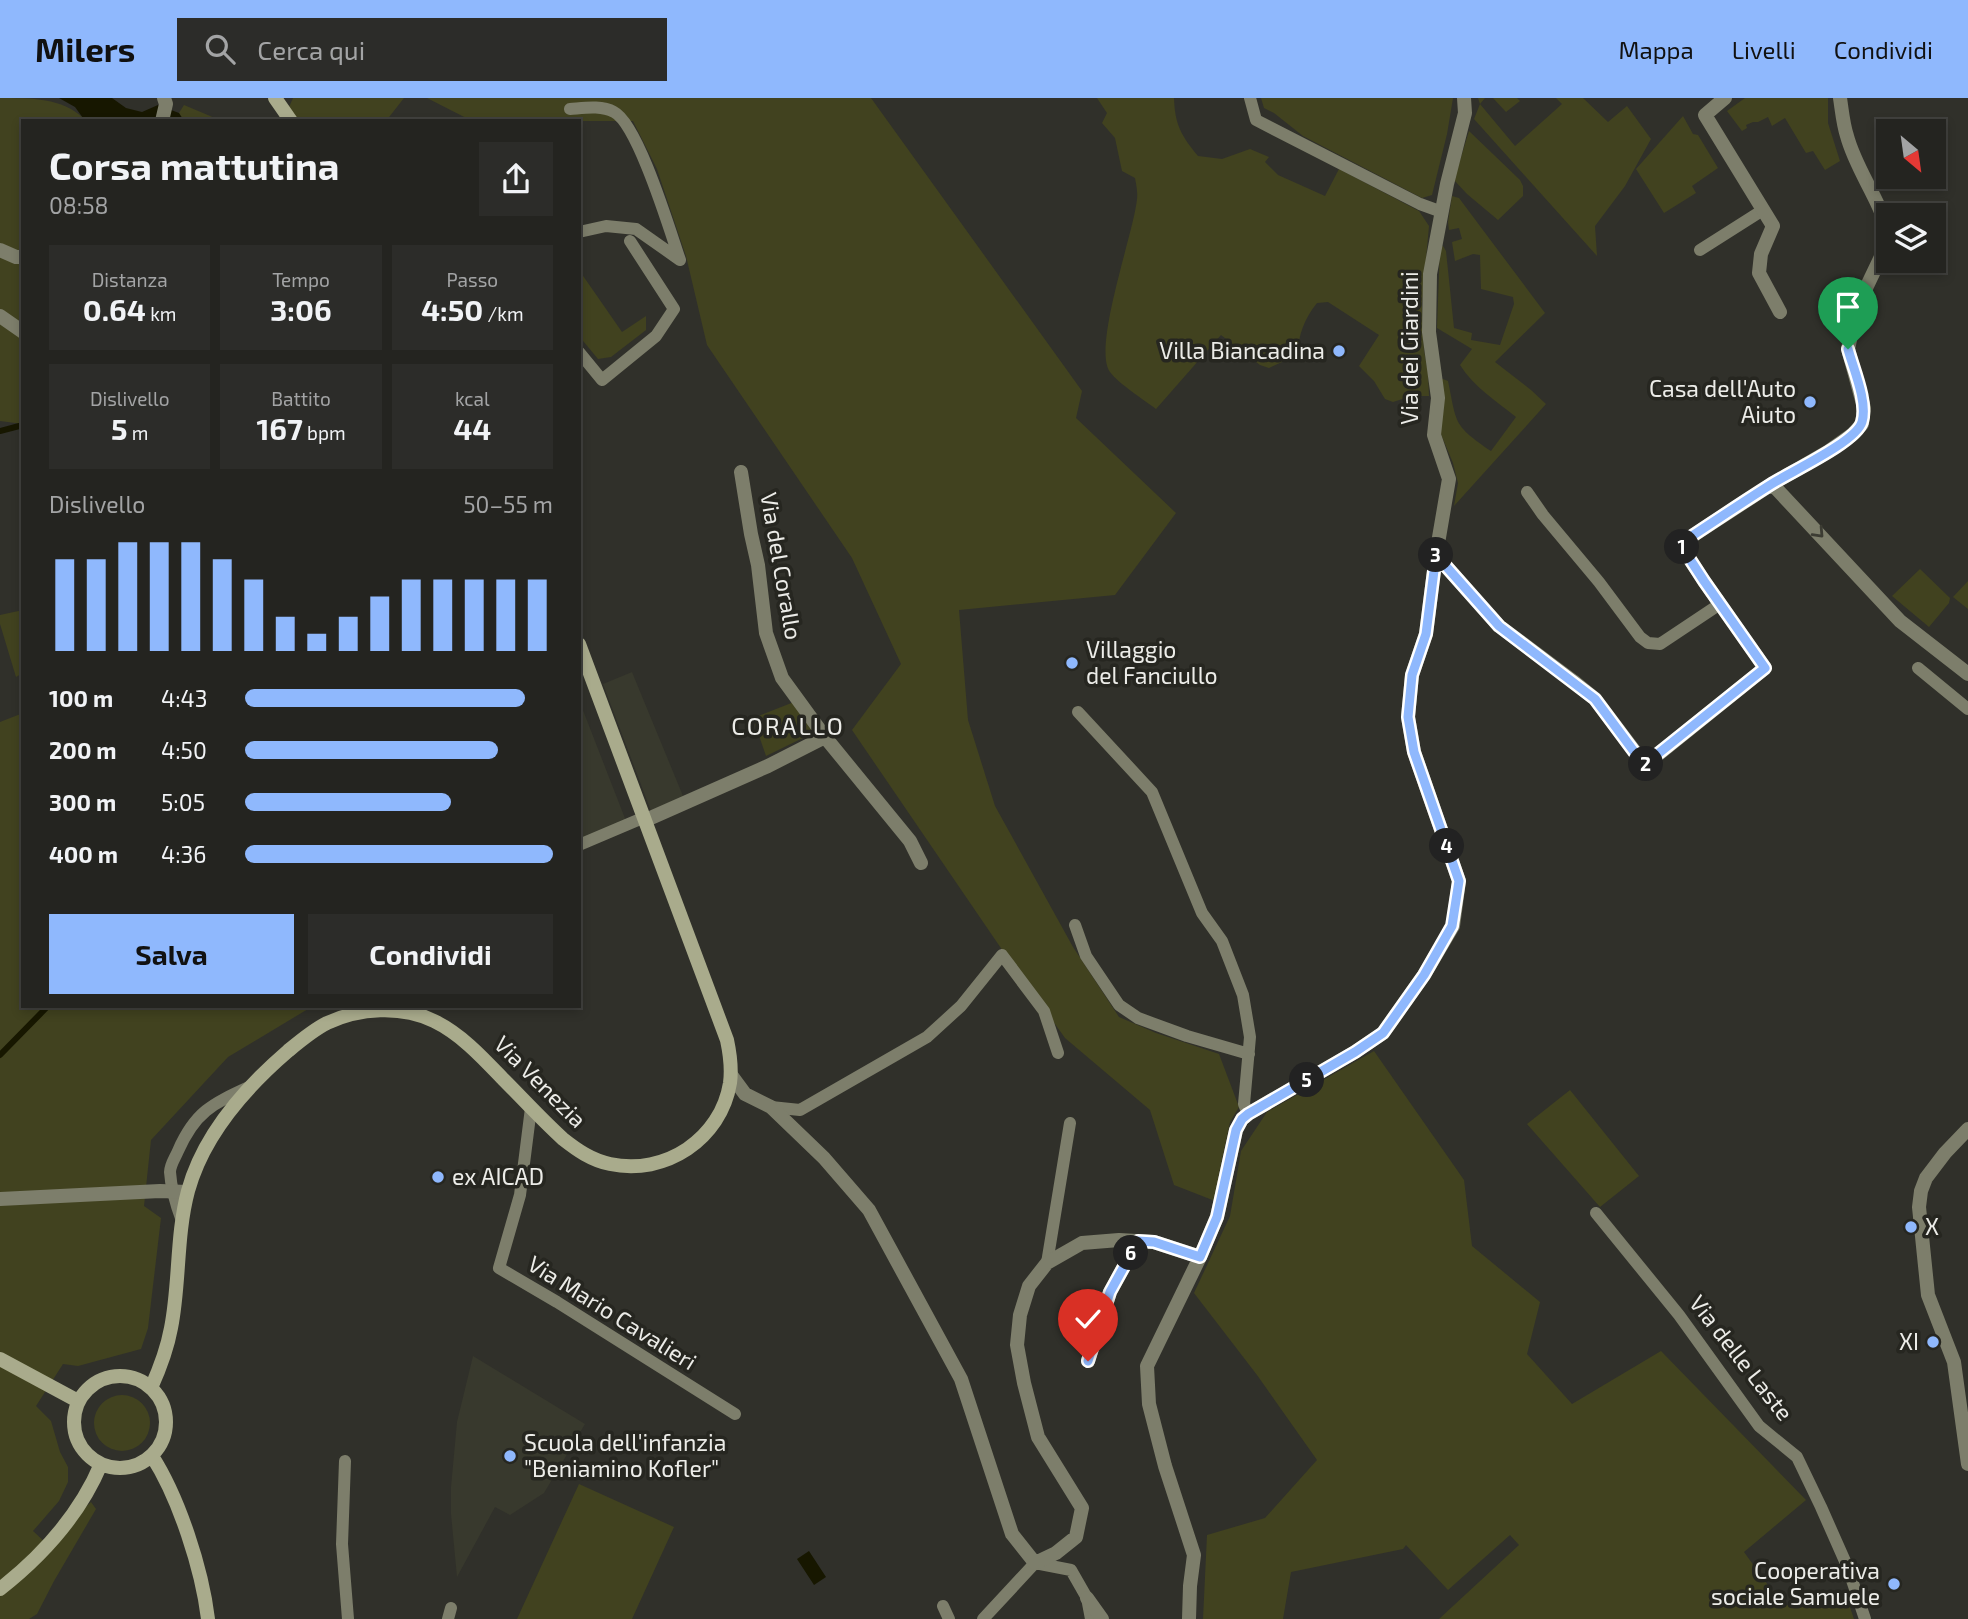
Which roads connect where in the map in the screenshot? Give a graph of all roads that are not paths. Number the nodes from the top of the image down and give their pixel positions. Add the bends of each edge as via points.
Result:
1 (275, 98) edge
2 (1250, 98) edge
3 (1464, 98) edge
4 (1726, 98) edge
5 (1840, 98) edge
6 (165, 101) edge
7 (570, 109) dead end
8 (162, 119) edge
9 (290, 119) edge
10 (1878, 203) edge
11 (1763, 210) junction
12 (1442, 212) junction
13 (581, 232) edge
14 (630, 242) dead end
15 (0, 250) edge
16 (1700, 250) dead end
17 (21, 257) edge
18 (1876, 267) edge
19 (1780, 312) dead end
20 (0, 316) edge
21 (21, 330) edge
22 (581, 355) edge
23 (741, 472) dead end
24 (1772, 484) junction
25 (1527, 492) dead end
26 (1436, 555) junction
27 (1720, 604) junction
28 (581, 649) edge
29 (1918, 668) dead end
30 (1968, 674) edge
31 (1968, 709) edge
32 (1078, 712) dead end
33 (825, 737) junction
34 (645, 818) junction
35 (581, 844) edge
36 (921, 863) dead end
37 (1076, 925) dead end
38 (1058, 1053) dead end
39 (1249, 1054) junction
40 (730, 1075) junction
41 (253, 1085) junction
42 (771, 1107) junction
43 (531, 1108) junction
44 (1248, 1114) junction
45 (1070, 1122) dead end
46 (1968, 1129) edge
47 (180, 1192) junction
48 (0, 1199) edge
49 (1595, 1213) dead end
50 (1138, 1241) junction
51 (1200, 1257) junction
52 (1047, 1263) junction
53 (0, 1359) edge
54 (1088, 1361) dead end
55 (151, 1388) junction
56 (78, 1401) junction
57 (736, 1414) dead end
58 (152, 1456) junction
59 (345, 1461) dead end
60 (101, 1464) junction
61 (1968, 1464) edge
62 (1035, 1563) junction
63 (0, 1589) edge
64 (1087, 1598) junction
65 (943, 1606) dead end
66 (208, 1619) edge
67 (348, 1619) edge
68 (949, 1619) edge
69 (983, 1619) edge
70 (1091, 1619) edge
71 (1102, 1619) edge
72 (1189, 1619) edge
73 (1864, 1619) edge

1 - 9 main road
2 - 12 lane via 1256,120
3 - 12 street, Via dei Giardini via 1465,113
4 - 11 street via 1704,115
5 - 10 street via 1847,136
6 - 8 street
7 - 13 lane via 603,108 626,122 655,184 680,260 636,229 606,226
11 - 16 lane
11 - 19 street via 1773,226 1761,254 1759,273
12 - 26 street, Via dei Giardini via 1430,274 1429,332 1438,398 1434,435 1449,479
14 - 22 lane via 674,309 656,336 601,380
15 - 17 street
18 - 24 street via 1848,349 1864,408 1862,424 1829,451
20 - 21 street
23 - 33 street, Via del Corallo via 766,633 782,678
24 - 27 street via 1680,544
24 -> 30 street via 1900,621
25 - 27 lane via 1648,643 1660,644
26 - 27 street via 1499,626 1595,699 1644,765 1765,668
26 - 44 street, Via dei Giardini via 1426,634 1412,675 1408,717 1414,752 1459,881 1452,926 1383,1033
28 - 34 main road, Via Venezia
29 - 31 lane
32 - 39 lane via 1152,792 1202,913 1222,941 1243,995
33 - 34 street
33 - 36 street, Via del Corallo via 910,841
34 - 35 lane
34 - 40 main road, Via Venezia via 727,1040
37 - 39 lane via 1086,956 1119,1005 1138,1018
38 - 42 lane via 1044,1011 1002,955 961,1006 927,1037 800,1110
39 - 44 lane via 1244,1104
40 - 42 street via 745,1094
40 - 43 main road, Via Venezia via 722,1108 705,1134 672,1158 642,1166 595,1160 562,1139
41 - 43 main road, Via Venezia via 324,1024 369,1011 400,1011 435,1021 465,1042
41 - 47 main road, Via Venezia via 218,1128
41 - 47 lane via 198,1116 170,1169
42 - 62 street via 869,1210 961,1379 1012,1534
43 - 57 lane, Via Mario Cavalieri via 520,1195 499,1268
44 - 51 street via 1236,1130 1217,1217
45 - 52 lane
46 - 61 street via 1926,1178 1919,1207 1928,1295 1954,1362
47 - 48 street
47 - 55 main road, Via Venezia via 182,1220 172,1325 164,1362
49 - 73 lane, Via delle Laste via 1679,1315 1759,1426 1797,1457 1848,1568
50 - 51 street
50 - 52 street via 1082,1243
50 - 54 street via 1110,1292
51 - 72 street via 1147,1366 1149,1404 1195,1555
52 - 62 street via 1029,1286 1017,1345 1038,1437 1082,1508 1076,1537
53 - 56 main road
55 - 56 main road via 127,1376 113,1377 100,1380
55 - 58 main road via 162,1403 166,1422
56 - 60 main road via 77,1440
58 - 60 main road via 126,1468
58 - 66 main road via 178,1510 199,1571
59 - 67 lane via 342,1544
60 - 63 main road via 70,1519
62 - 64 lane via 1071,1570
62 - 69 lane
64 - 70 lane
64 - 71 street
65 - 68 lane

